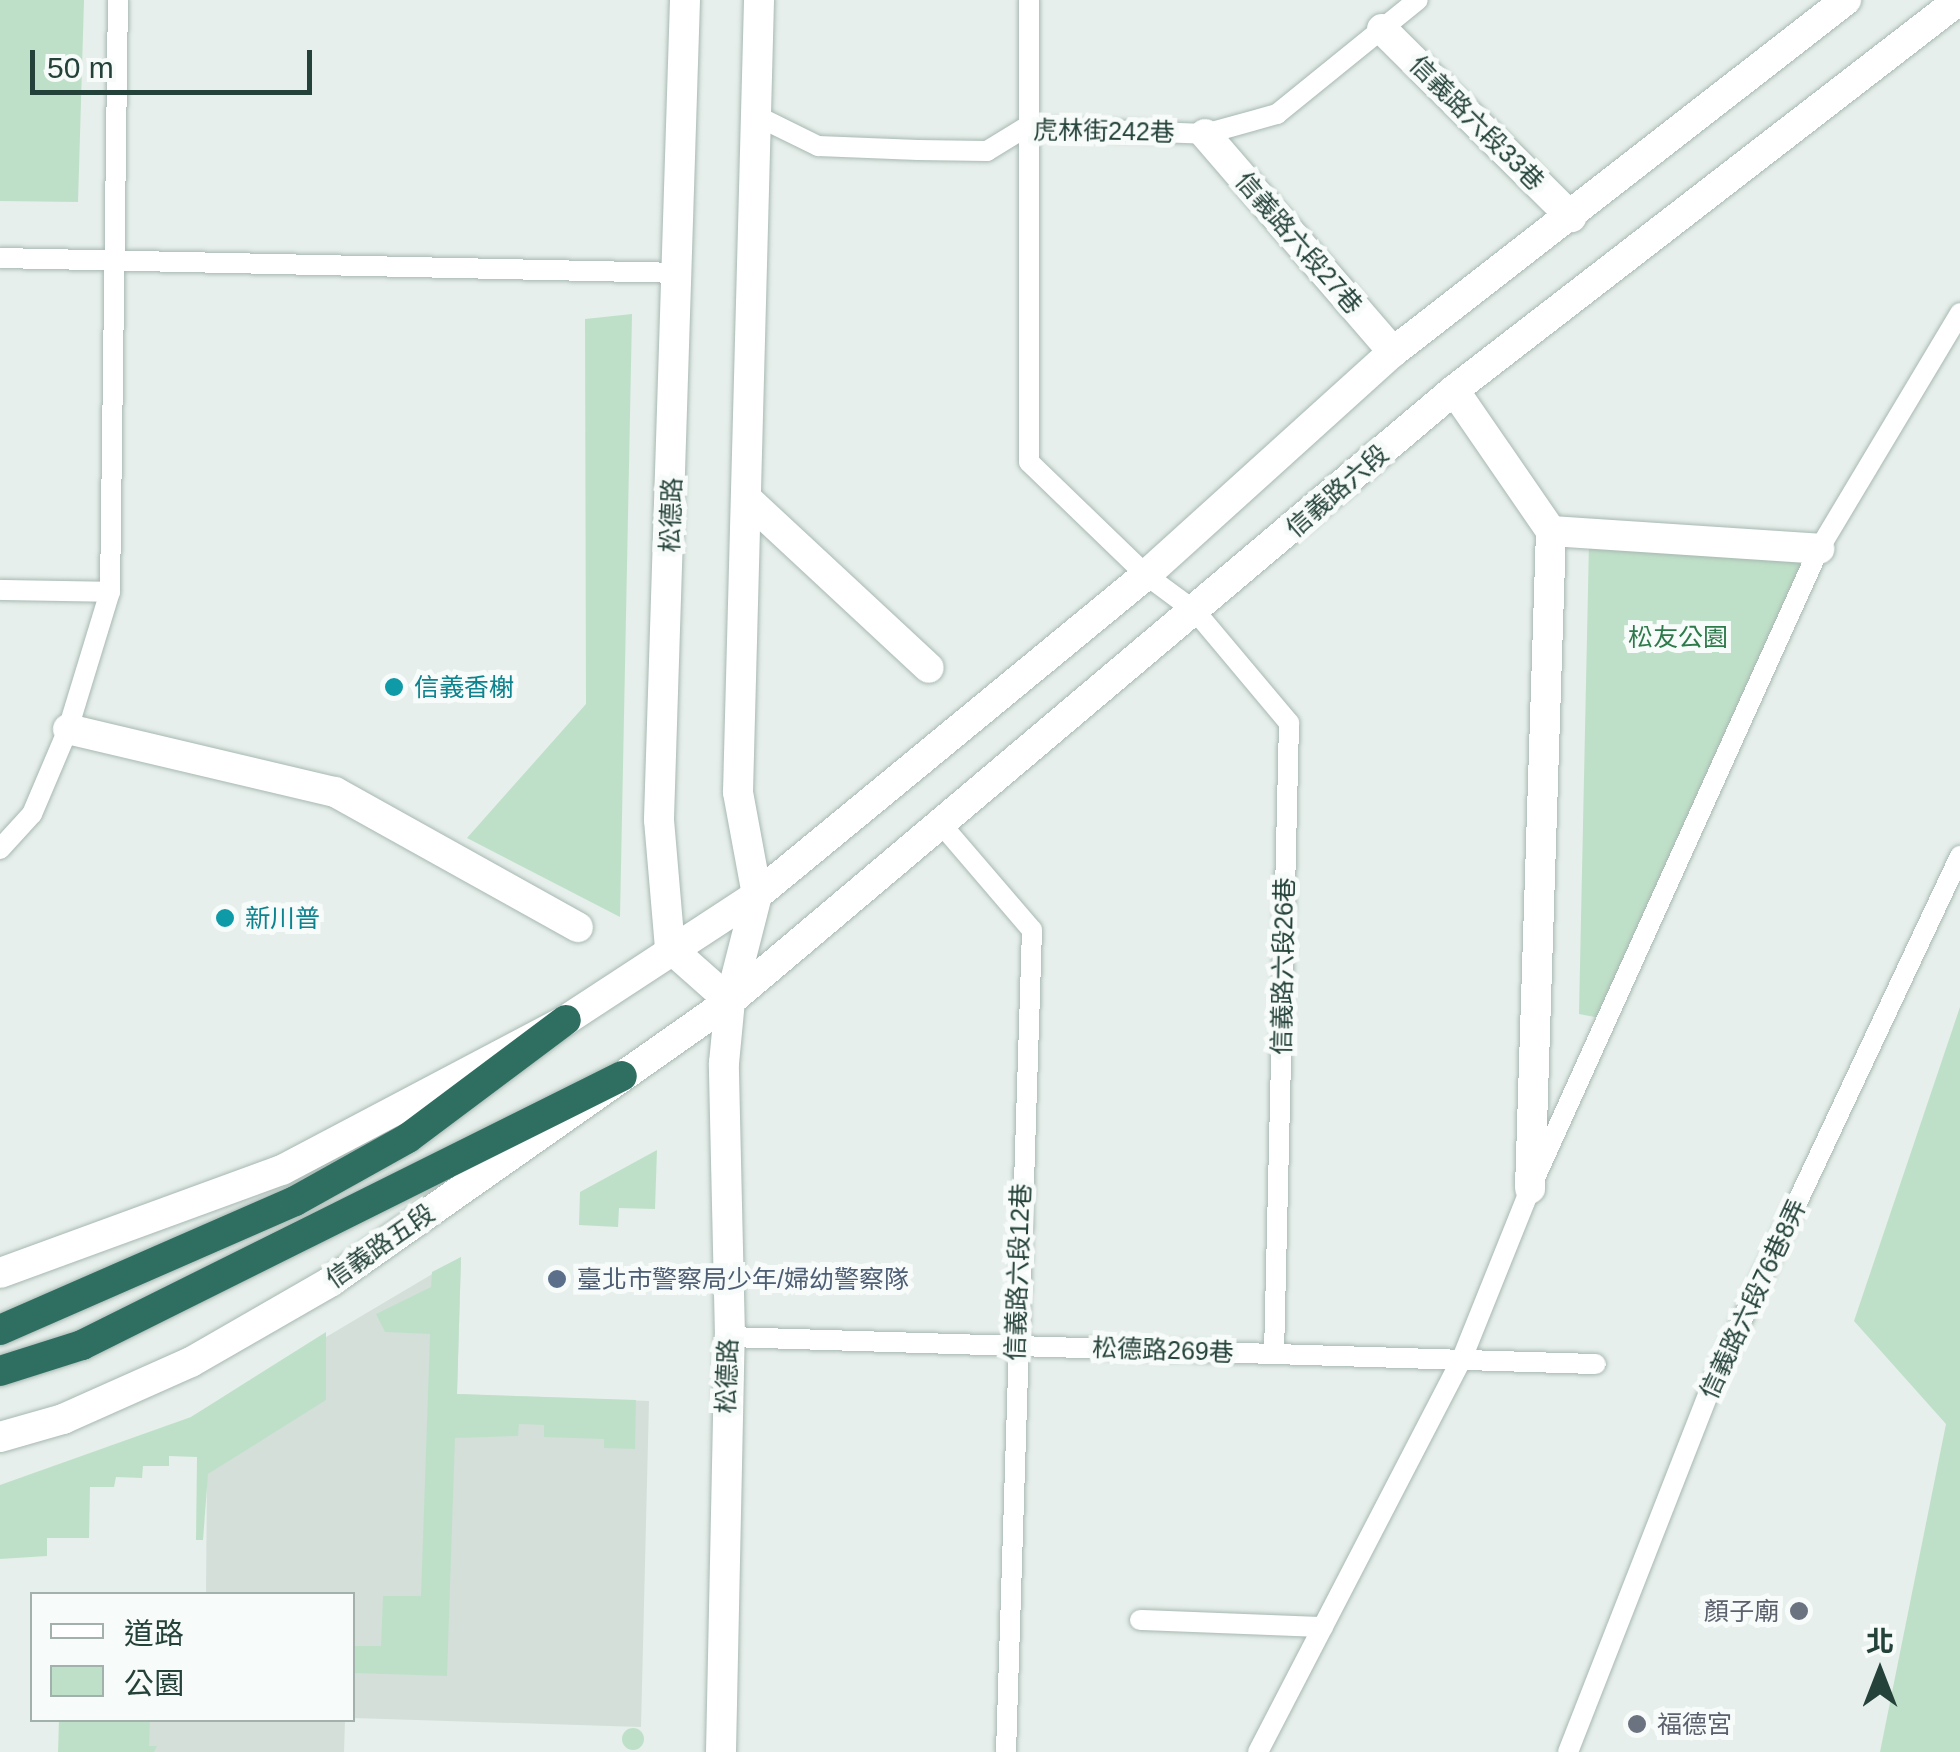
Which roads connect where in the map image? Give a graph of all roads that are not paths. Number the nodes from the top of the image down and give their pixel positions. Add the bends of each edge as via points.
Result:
1 (118, 0) edge
2 (684, 0) edge
3 (759, 0) edge
4 (1029, 0) edge
5 (1418, 0) edge
6 (1846, 0) edge
7 (1959, 0) edge
8 (1382, 29) junction
9 (759, 117) junction
10 (1026, 127) junction
11 (1205, 134) junction
12 (1571, 217) junction
13 (0, 258) edge
14 (112, 261) junction
15 (680, 273) junction
16 (1960, 313) edge
17 (1393, 352) junction
18 (1454, 390) junction
19 (747, 498) junction
20 (1551, 531) junction
21 (1819, 549) junction
22 (1146, 575) junction
23 (0, 590) edge
24 (110, 592) junction
25 (1196, 612) junction
26 (929, 668) dead end
27 (68, 729) junction
28 (942, 825) junction
29 (0, 849) edge
30 (1960, 856) edge
31 (757, 896) junction
32 (578, 927) dead end
33 (670, 948) junction
34 (730, 1001) junction
35 (566, 1020) junction
36 (622, 1076) junction
37 (1530, 1189) junction
38 (0, 1273) edge
39 (0, 1330) edge
40 (730, 1338) junction
41 (1015, 1345) junction
42 (1274, 1354) junction
43 (1460, 1360) junction
44 (1596, 1364) dead end
45 (0, 1371) edge
46 (0, 1437) edge
47 (1140, 1620) dead end
48 (1323, 1627) junction
49 (721, 1752) edge
50 (1006, 1752) edge
51 (1258, 1752) edge
52 (1568, 1752) edge

1 - 14 lane
2 - 15 street, 松德路
3 - 9 street, 松德路
4 - 10 lane, 信義路六段26巷
5 - 8 lane, 虎林街242巷
6 - 12 street
7 - 18 street, 信義路六段
8 - 11 lane, 虎林街242巷 via 1278,114
8 - 12 street, 信義路六段33巷
9 - 10 lane, 虎林街242巷 via 818,146 918,150 986,151
9 - 19 street, 松德路
10 - 11 lane, 虎林街242巷
10 - 22 lane, 信義路六段26巷 via 1029,462
11 - 17 street, 信義路六段27巷
12 - 17 street
13 - 14 lane
14 - 15 lane
14 - 24 lane
15 - 33 street, 松德路 via 658,820
16 - 21 lane
17 - 22 street
18 - 20 street
18 - 25 street, 信義路六段
19 - 26 street
19 - 31 street, 松德路 via 738,792
20 - 21 street
20 - 37 street
21 - 37 lane
22 - 25 lane, 信義路六段26巷
22 - 31 street
23 - 24 lane
24 - 27 lane
25 - 28 street, 信義路六段
25 - 42 lane, 信義路六段26巷 via 1290,723
27 - 29 lane via 32,814
27 - 32 street via 335,792
28 - 34 street, 信義路六段
28 - 41 lane, 信義路六段12巷 via 1032,930
30 - 52 lane, 信義路六段76巷8弄 via 1716,1378
31 - 33 street
31 - 34 street, 松德路
33 - 34 street
33 - 35 street
34 - 36 street, 信義路五段
34 - 40 street, 松德路 via 723,1106
35 - 38 street via 282,1170
35 - 39 highway via 408,1138 295,1201
36 - 45 highway via 82,1345
36 - 46 street, 信義路五段 via 330,1282 191,1362 63,1420
37 - 43 lane
40 - 41 lane, 松德路269巷
40 - 49 street, 松德路
41 - 42 lane, 松德路269巷
41 - 50 lane, 信義路六段12巷
42 - 43 lane, 松德路269巷
43 - 44 lane, 松德路269巷
43 - 48 lane
47 - 48 lane
48 - 51 lane

